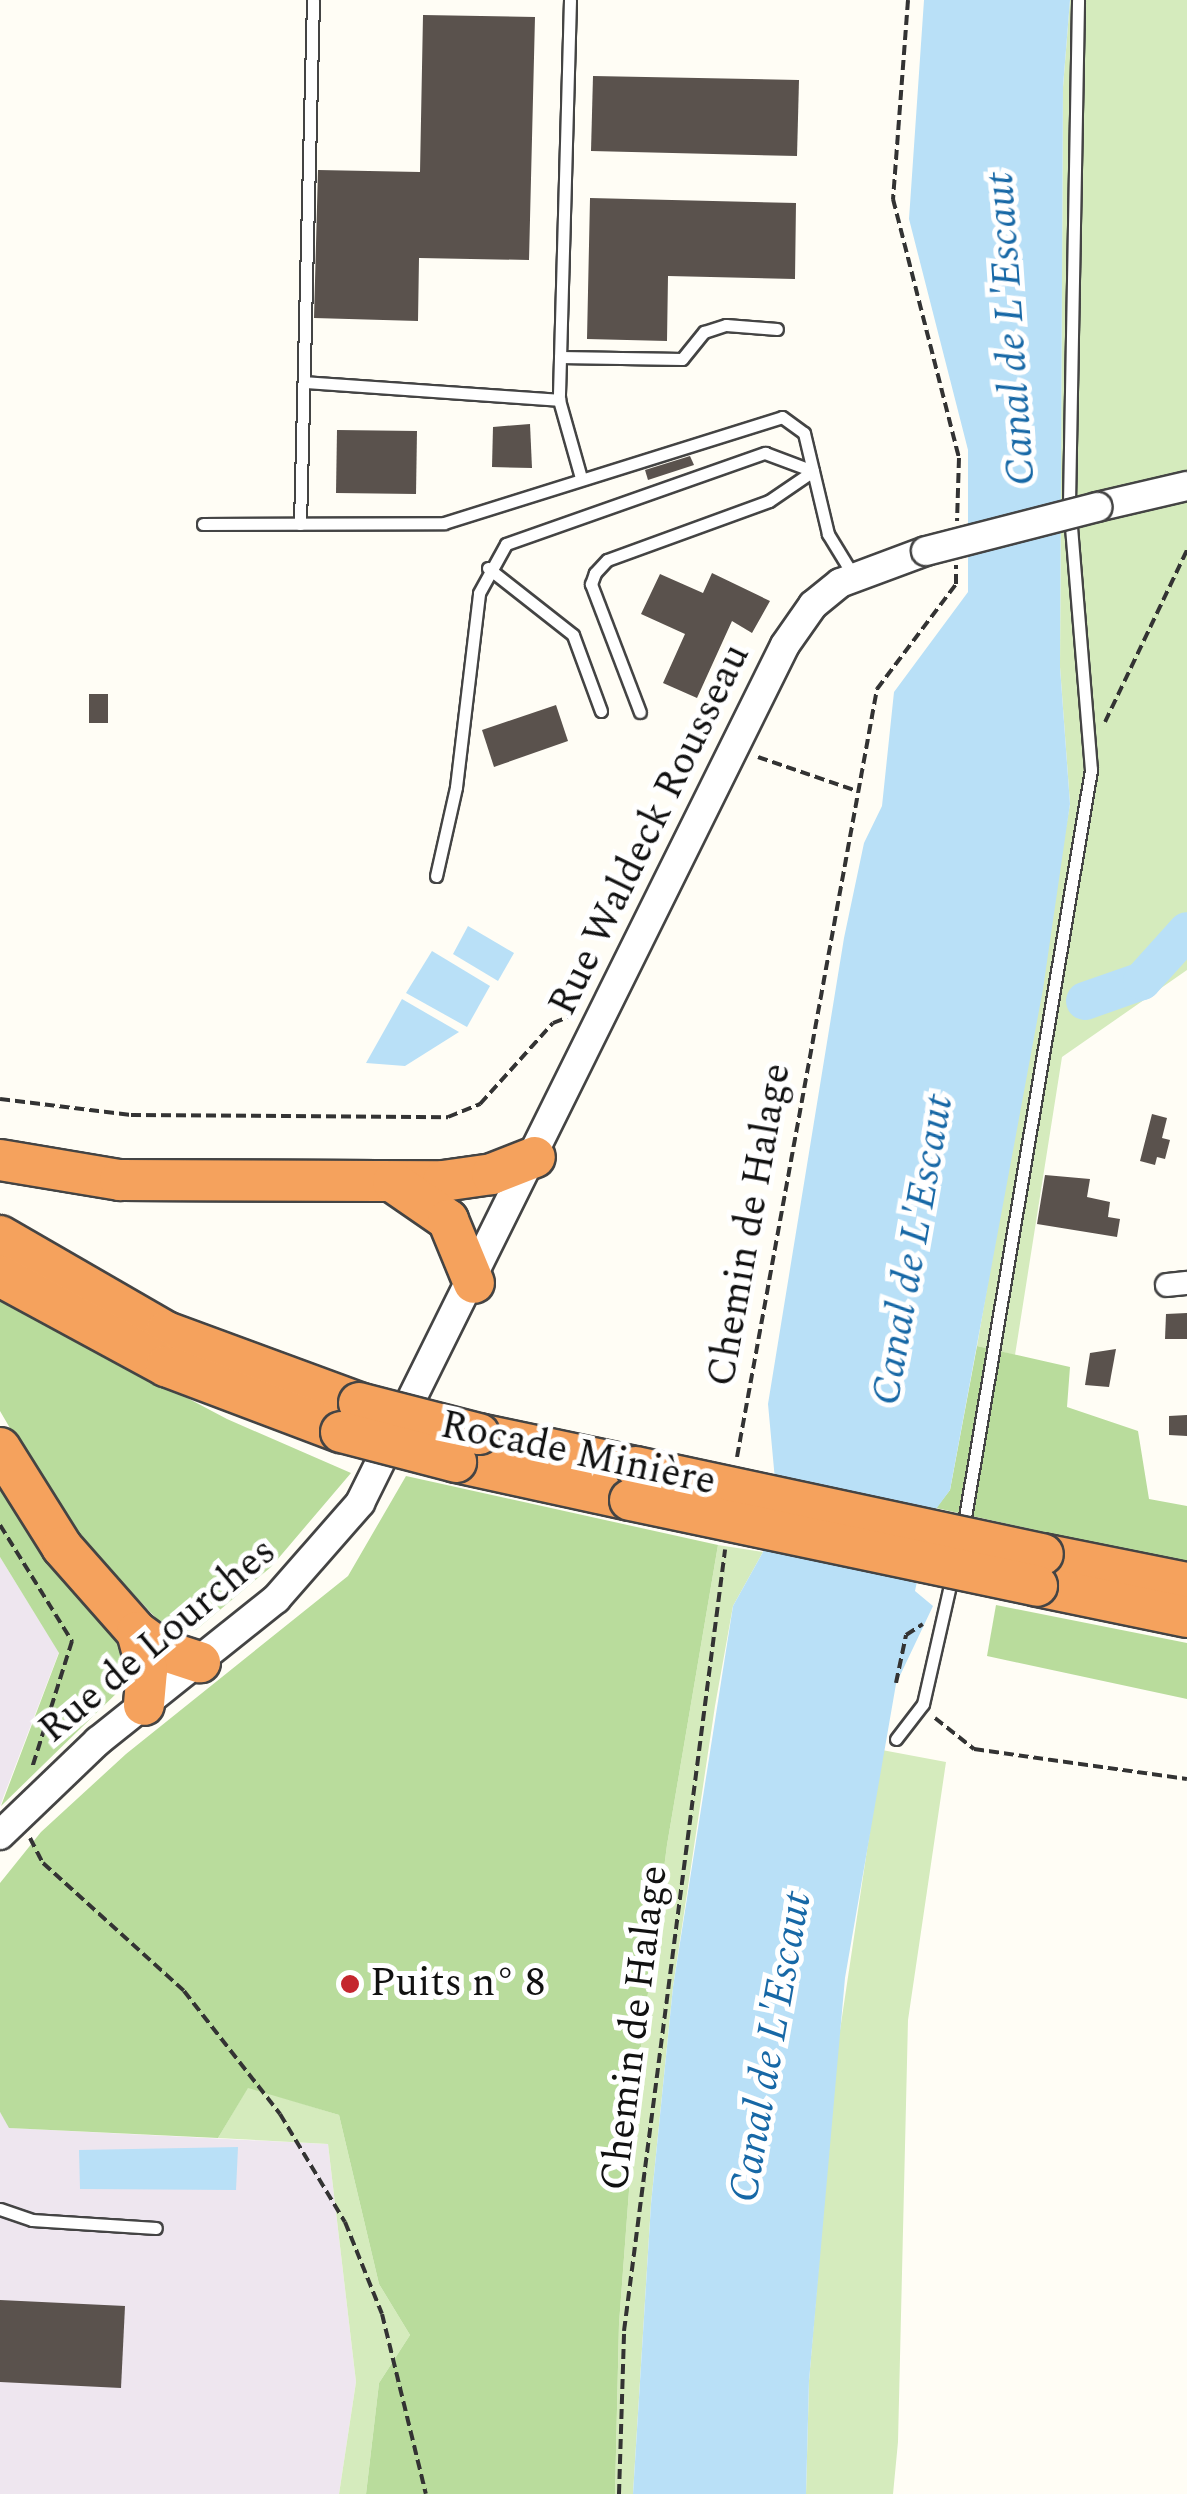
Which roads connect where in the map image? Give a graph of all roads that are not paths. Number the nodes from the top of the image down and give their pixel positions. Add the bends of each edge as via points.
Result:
1 (313, 0) edge
2 (570, 0) edge
3 (1078, 0) edge
4 (777, 329) dead end
5 (560, 357) junction
6 (304, 382) junction
7 (558, 400) junction
8 (813, 471) junction
9 (581, 478) junction
10 (1187, 486) edge
11 (203, 524) dead end
12 (300, 524) junction
13 (488, 568) junction
14 (853, 575) junction
15 (601, 712) dead end
16 (640, 712) dead end
17 (436, 876) dead end
18 (535, 1157) junction
19 (0, 1160) edge
20 (387, 1180) junction
21 (0, 1236) edge
22 (0, 1276) edge
23 (474, 1283) junction
24 (350, 1418) junction
25 (0, 1448) edge
26 (391, 1450) joint
27 (1040, 1570) junction
28 (1187, 1583) edge
29 (1187, 1617) edge
30 (137, 1632) junction
31 (200, 1662) junction
32 (144, 1705) junction
33 (896, 1740) dead end
34 (9, 1826) edge
35 (0, 2210) edge
36 (156, 2228) dead end

1 - 6 lane
2 - 5 lane
3 - 33 lane via 1069,503 1091,754 1063,958 966,1514 924,1704
4 - 5 lane via 715,328 682,359
5 - 7 lane
6 - 7 lane
6 - 12 lane
7 - 9 lane
8 - 9 lane via 804,433 782,416
8 - 13 lane via 765,453 722,464 506,544
8 - 14 lane via 828,534
8 - 16 lane via 768,502 606,560 595,572 591,584
9 - 12 lane via 444,523
10 - 14 street, Rue Waldeck Rousseau, bridge via 926,550
11 - 12 lane
13 - 15 lane via 573,636
13 - 17 lane
14 - 18 street, Rue Waldeck Rousseau via 793,631
18 - 20 highway via 476,1177
18 - 23 street, Rue Waldeck Rousseau
19 - 20 highway via 120,1180
20 - 23 highway via 448,1220
21 - 24 highway, Rocade Minière via 166,1332
22 - 24 highway, Rocade Minière via 166,1366
23 - 26 street, Rue Waldeck Rousseau
24 - 27 highway, Rocade Minière, bridge
25 - 30 highway via 53,1534
26 - 31 street, Rue de Lourches via 360,1503 306,1568
27 - 28 highway, Rocade Minière
27 - 29 highway, Rocade Minière
30 - 31 highway via 162,1650
30 - 32 highway via 146,1658
31 - 32 street, Rue de Lourches
32 - 34 street, Rue de Lourches
35 - 36 lane via 32,2220

